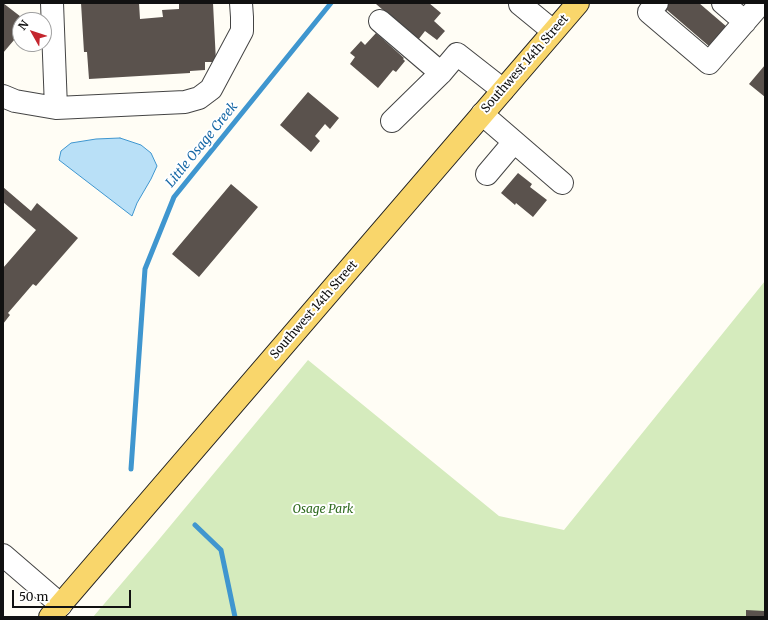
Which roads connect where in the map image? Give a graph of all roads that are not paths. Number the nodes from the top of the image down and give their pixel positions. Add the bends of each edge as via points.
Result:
1 (52, 3) edge
2 (241, 3) edge
3 (519, 3) edge
4 (578, 3) edge
5 (657, 3) edge
6 (723, 3) edge
7 (762, 3) edge
8 (765, 5) edge
9 (380, 21) dead end
10 (745, 22) junction
11 (553, 31) junction
12 (441, 73) junction
13 (503, 90) junction
14 (3, 96) edge
15 (56, 108) junction
16 (482, 114) junction
17 (392, 121) dead end
18 (514, 142) junction
19 (487, 174) dead end
20 (562, 183) dead end
21 (3, 555) edge
22 (56, 611) edge

1 - 15 street
2 - 15 street via 242,31 211,89 200,98 185,102
3 - 11 street
4 - 11 main road, Southwest 14th Street
5 - 10 street via 649,12 709,63
6 - 10 street
7 - 8 street
7 - 10 street
9 - 12 street
11 - 13 main road, Southwest 14th Street
12 - 13 street via 457,54
12 - 17 street
13 - 16 main road, Southwest 14th Street
14 - 15 street via 14,101
16 - 18 street
16 - 22 main road, Southwest 14th Street
18 - 19 street
18 - 20 street
21 - 22 street

